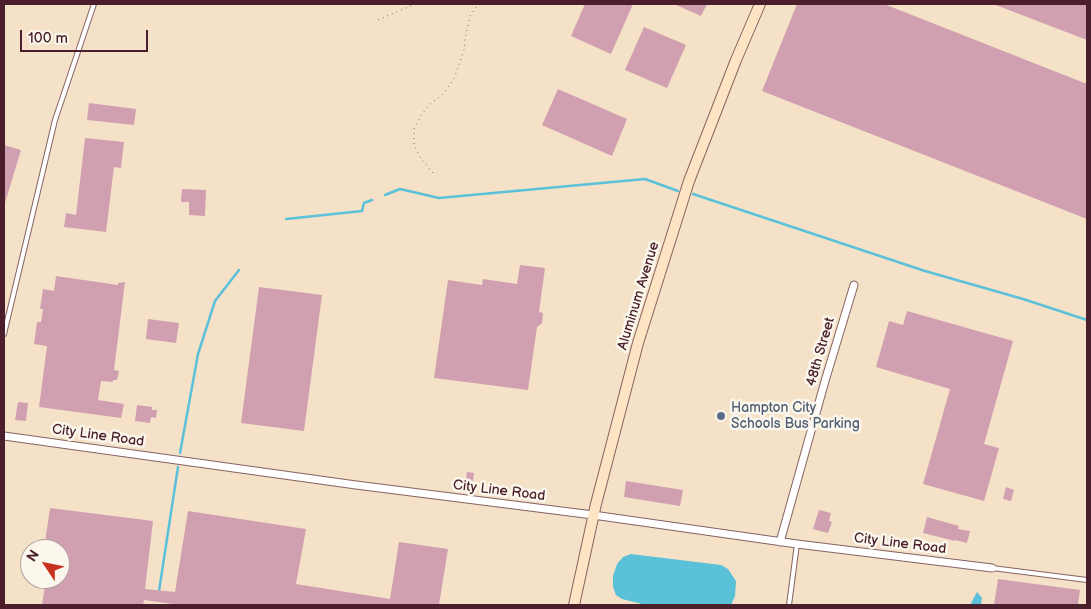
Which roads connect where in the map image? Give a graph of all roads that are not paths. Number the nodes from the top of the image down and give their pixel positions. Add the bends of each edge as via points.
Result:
1 (94, 4) edge
2 (760, 4) edge
3 (854, 285) dead end
4 (4, 334) edge
5 (4, 436) edge
6 (593, 515) junction
7 (780, 542) junction
8 (797, 544) junction
9 (992, 568) joint
10 (1087, 580) edge
11 (574, 605) edge
12 (789, 605) edge

1 - 4 lane via 55,120
2 - 6 street, Aluminum Avenue via 689,181 638,342
3 - 7 street, 48th Street
5 - 6 street, City Line Road
6 - 7 street, City Line Road
6 - 11 street, Aluminum Avenue
7 - 8 street, City Line Road
8 - 9 street, City Line Road
8 - 12 lane
9 - 10 lane

